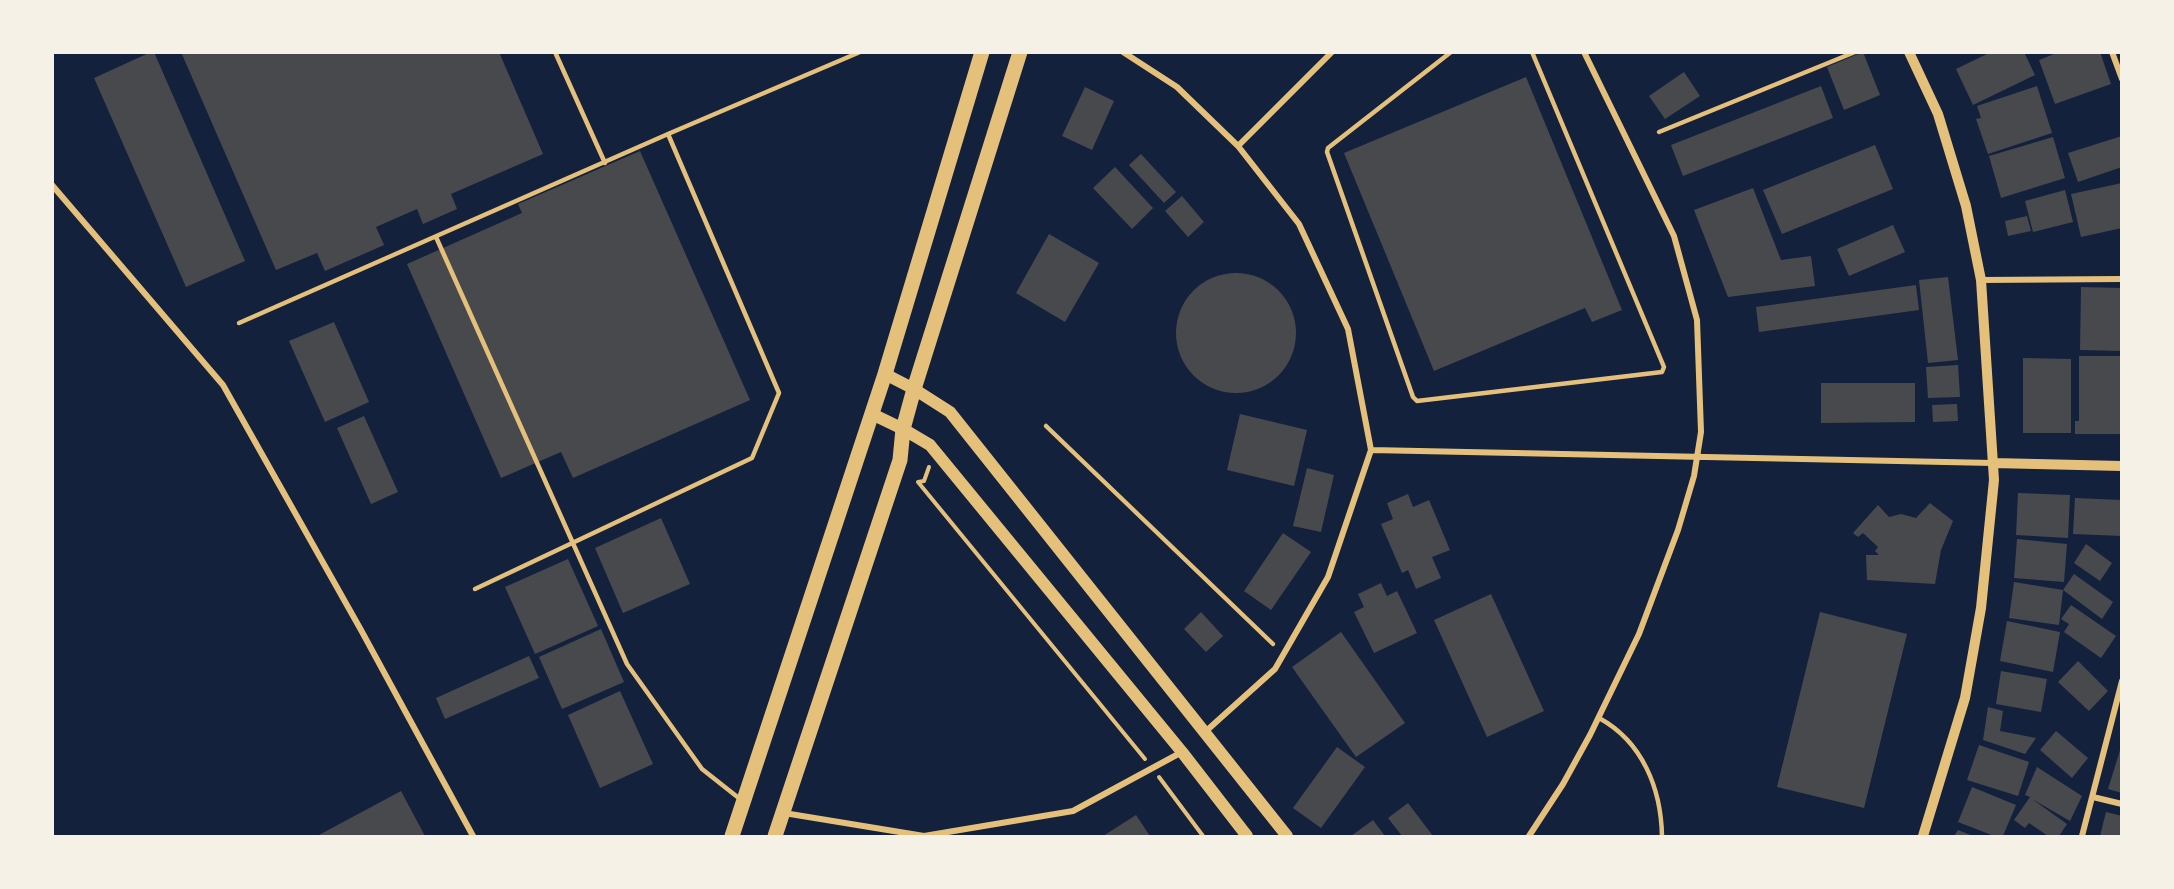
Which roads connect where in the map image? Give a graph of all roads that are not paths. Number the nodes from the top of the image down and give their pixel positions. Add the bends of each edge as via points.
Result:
1 (555, 52) edge
2 (860, 52) edge
3 (982, 52) edge
4 (1020, 52) edge
5 (1123, 52) edge
6 (1332, 52) edge
7 (1451, 52) edge
8 (1532, 52) edge
9 (1584, 52) edge
10 (1855, 52) edge
11 (1910, 52) edge
12 (2112, 52) edge
13 (2121, 79) edge
14 (1659, 132) dead end
15 (668, 134) junction
16 (1238, 146) junction
17 (605, 163) junction
18 (52, 185) edge
19 (436, 237) junction
20 (2121, 279) edge
21 (1981, 280) junction
22 (238, 323) dead end
23 (885, 374) junction
24 (914, 388) junction
25 (872, 414) junction
26 (1046, 426) dead end
27 (903, 429) junction
28 (1371, 450) junction
29 (1697, 457) junction
30 (1993, 463) junction
31 (2121, 466) edge
32 (572, 543) junction
33 (475, 589) dead end
34 (1273, 644) dead end
35 (2121, 681) edge
36 (1599, 717) junction
37 (1204, 733) junction
38 (1182, 752) junction
39 (2094, 797) junction
40 (744, 802) junction
41 (2121, 804) edge
42 (783, 813) junction
43 (473, 837) edge
44 (732, 837) edge
45 (775, 837) edge
46 (1247, 837) edge
47 (1287, 837) edge
48 (1529, 837) edge
49 (1662, 837) edge
50 (1923, 837) edge
51 (2082, 837) edge

1 - 17 lane
2 - 15 lane
3 - 23 main road
4 - 24 main road
5 - 16 street via 1177,87
6 - 16 street
7 - 8 lane via 1328,147 1327,152 1417,401 1662,372 1664,367
9 - 29 street via 1674,236 1698,320 1701,432
10 - 14 lane
11 - 21 street via 1938,114 1966,206
12 - 13 street
15 - 17 lane
15 - 32 lane via 779,393 752,458
16 - 28 street via 1299,224 1348,329
17 - 19 lane
18 - 43 street via 223,385
19 - 22 lane
19 - 32 lane
20 - 21 street
21 - 30 street
23 - 24 main road
23 - 25 main road
24 - 27 main road
24 - 37 main road via 950,412
25 - 27 main road
25 - 40 main road
26 - 34 lane
27 - 38 main road via 930,445
27 - 42 main road via 900,460
28 - 29 street
28 - 37 street via 1328,576 1280,661
29 - 30 street
29 - 36 street via 1660,583
30 - 31 street
30 - 50 street via 1981,608 1965,698
32 - 33 lane
32 - 40 lane via 627,664 702,770
35 - 39 street
36 - 48 street
36 - 49 lane via 1632,743 1647,765 1659,803
37 - 47 main road
38 - 42 street via 1073,811 924,836
38 - 46 main road
39 - 41 street
39 - 51 street
40 - 44 main road
42 - 45 main road

